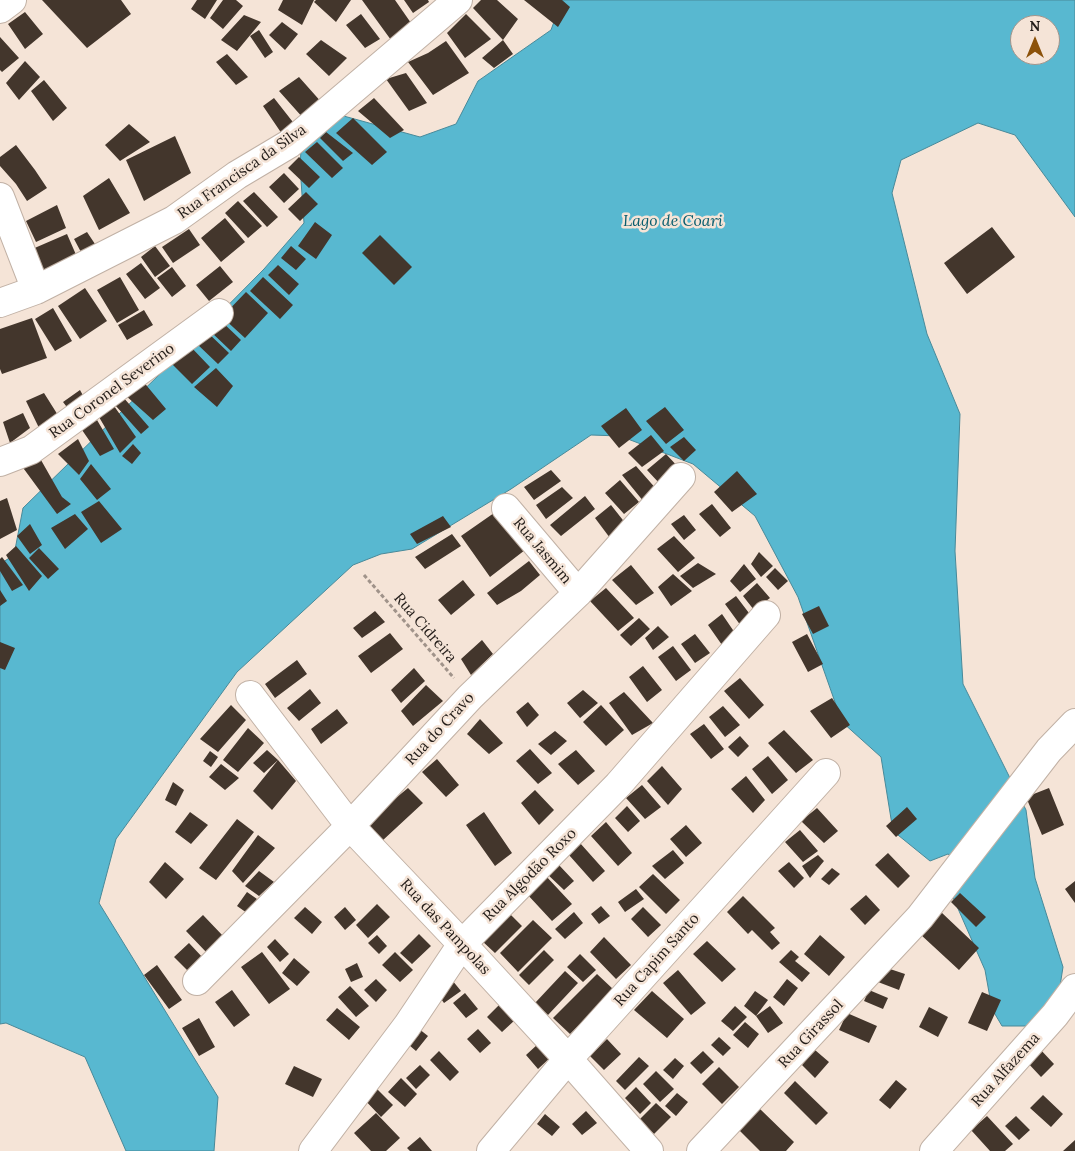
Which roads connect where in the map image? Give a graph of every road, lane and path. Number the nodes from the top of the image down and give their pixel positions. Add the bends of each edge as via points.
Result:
1 (12, 0) edge
2 (458, 0) edge
3 (0, 9) edge
4 (0, 197) edge
5 (36, 290) junction
6 (0, 303) edge
7 (219, 313) dead end
8 (0, 462) edge
9 (680, 477) dead end
10 (506, 508) dead end
11 (364, 575) dead end
12 (578, 593) junction
13 (766, 615) dead end
14 (250, 695) dead end
15 (470, 696) junction
16 (1075, 723) edge
17 (826, 773) dead end
18 (350, 826) junction
19 (462, 944) junction
20 (197, 980) dead end
21 (1075, 988) edge
22 (568, 1059) junction
23 (314, 1151) edge
24 (491, 1151) edge
25 (649, 1151) edge
26 (701, 1151) edge
27 (934, 1151) edge

1 - 3 street
2 - 5 street, Rua Francisca da Silva via 289,144 237,175 174,220
4 - 5 street
5 - 6 street, Rua Francisca da Silva
7 - 8 street, Rua Coronel Severino via 31,450
9 - 12 street, Rua do Cravo
10 - 12 street, Rua Jasmim
11 - 15 path, Rua Cidreira
12 - 15 street, Rua do Cravo
13 - 19 street, Rua Algodão Roxo via 618,785
14 - 18 street, Rua das Pampolas
15 - 18 street, Rua do Cravo
16 - 26 street, Rua Girassol via 1050,750 920,917
17 - 22 street, Rua Capim Santo
18 - 19 street, Rua das Pampolas
18 - 20 street, Rua do Cravo
19 - 22 street, Rua das Pampolas
19 - 23 street, Rua Algodão Roxo via 407,1026
21 - 27 street, Rua Alfazema via 1055,1015
22 - 24 street, Rua Capim Santo
22 - 25 street, Rua das Pampolas

